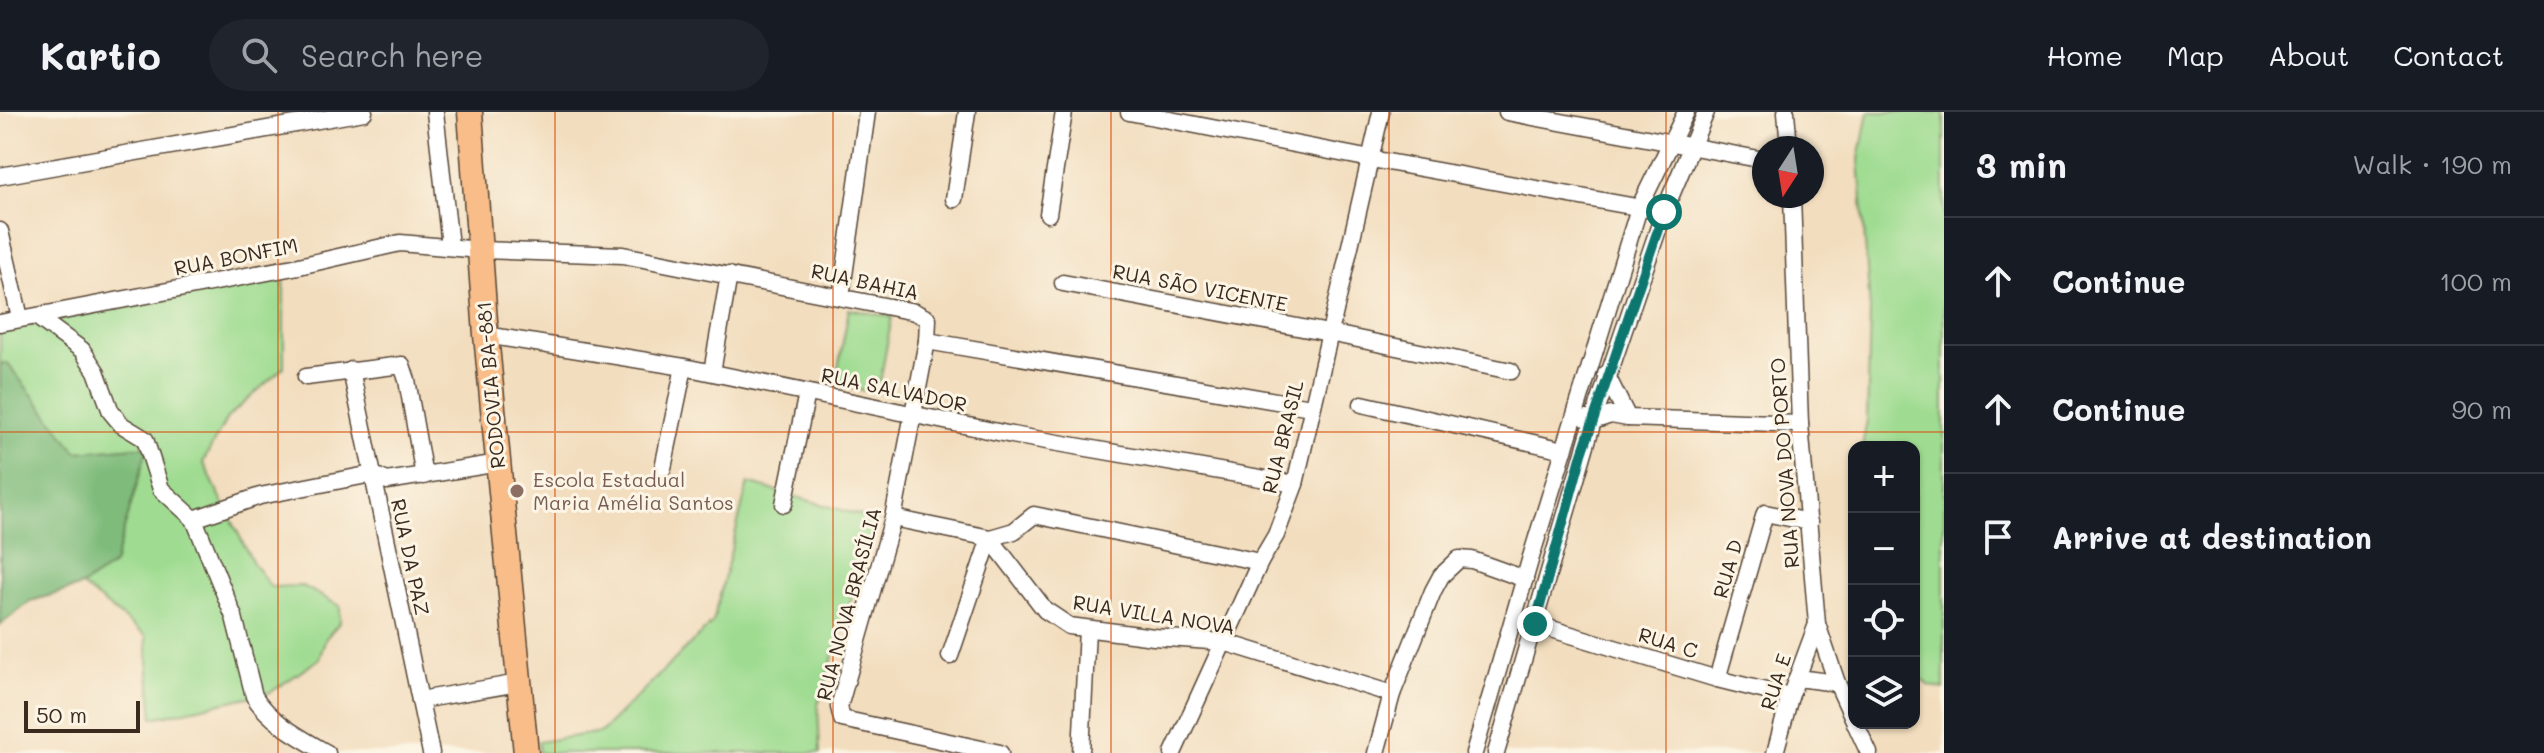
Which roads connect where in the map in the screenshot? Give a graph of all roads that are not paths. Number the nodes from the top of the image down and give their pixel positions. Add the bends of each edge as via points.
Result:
1 (364, 112) edge
2 (435, 112) edge
3 (470, 112) edge
4 (867, 112) edge
5 (967, 112) edge
6 (1064, 112) edge
7 (1129, 112) edge
8 (1381, 112) edge
9 (1507, 112) edge
10 (1686, 112) edge
11 (1706, 112) edge
12 (1786, 112) edge
13 (1788, 136) edge
14 (1670, 143) junction
15 (1691, 147) junction
16 (1752, 158) edge
17 (1371, 159) junction
18 (0, 176) edge
19 (954, 199) dead end
20 (1639, 208) junction
21 (1792, 208) edge
22 (1664, 212) junction
23 (1048, 214) dead end
24 (0, 231) edge
25 (450, 246) junction
26 (480, 250) junction
27 (729, 275) junction
28 (1063, 283) dead end
29 (841, 297) junction
30 (28, 318) junction
31 (0, 323) edge
32 (1329, 333) junction
33 (486, 335) junction
34 (927, 341) junction
35 (684, 367) junction
36 (1590, 369) junction
37 (351, 370) junction
38 (1511, 371) dead end
39 (712, 372) junction
40 (1608, 375) junction
41 (306, 377) dead end
42 (807, 393) junction
43 (1362, 404) dead end
44 (1311, 407) junction
45 (914, 416) junction
46 (1575, 416) junction
47 (1628, 418) junction
48 (1593, 421) junction
49 (1800, 424) junction
50 (1564, 450) junction
51 (499, 463) junction
52 (663, 468) dead end
53 (372, 474) junction
54 (424, 476) junction
55 (1295, 484) junction
56 (784, 504) dead end
57 (893, 518) junction
58 (194, 519) junction
59 (1809, 522) junction
60 (990, 538) junction
61 (1531, 557) junction
62 (1260, 562) junction
63 (1551, 562) junction
64 (1525, 579) junction
65 (1535, 624) junction
66 (1817, 624) junction
67 (1087, 629) junction
68 (1224, 642) junction
69 (950, 656) dead end
70 (1797, 678) junction
71 (1717, 679) junction
72 (519, 683) junction
73 (1837, 683) junction
74 (1493, 687) junction
75 (1513, 692) junction
76 (1392, 694) junction
77 (1790, 697) junction
78 (420, 700) junction
79 (1848, 706) edge
80 (1858, 729) edge
81 (327, 753) edge
82 (431, 753) edge
83 (526, 753) edge
84 (1000, 753) edge
85 (1081, 753) edge
86 (1173, 753) edge
87 (1376, 753) edge
88 (1474, 753) edge
89 (1496, 753) edge
90 (1775, 753) edge
91 (1869, 753) edge

1 - 18 street
2 - 25 street
3 - 26 main road, RODOVIA BA-881
4 - 29 street
5 - 19 street
6 - 23 street
7 - 17 street
8 - 17 street, RUA BRASIL
9 - 14 street
10 - 14 street
11 - 15 street
12 - 13 street
14 - 15 street
14 - 20 street
15 - 16 street
15 - 22 street
17 - 20 street
17 - 32 street, RUA BRASIL
20 - 22 street
20 - 36 street
21 - 49 street, RUA NOVA DO PORTO
22 - 40 street
24 - 30 street
25 - 26 street, RUA BONFIM
25 - 30 street, RUA BONFIM via 400,243
26 - 27 street, RUA BAHIA via 623,255
26 - 33 main road, RODOVIA BA-881
27 - 29 street, RUA BAHIA
27 - 39 street
28 - 32 street, RUA SÃO VICENTE
29 - 34 street, RUA BAHIA via 923,314
30 - 31 street, RUA BONFIM
30 - 58 street via 72,340 88,357 111,412 145,439 161,489
32 - 38 street, RUA SÃO VICENTE
32 - 44 street, RUA BRASIL
33 - 35 street, RUA SALVADOR
33 - 51 main road, RODOVIA BA-881
34 - 44 street
34 - 45 street, RUA NOVA BRASÍLIA
35 - 39 street, RUA SALVADOR
35 - 52 street
36 - 40 street
36 - 46 street
37 - 41 street
37 - 53 street, RUA DA PAZ
37 - 54 street via 401,364
39 - 42 street, RUA SALVADOR
40 - 47 street
40 - 48 street
42 - 45 street, RUA SALVADOR
42 - 56 street
43 - 50 street
44 - 55 street, RUA BRASIL
45 - 55 street, RUA SALVADOR
45 - 57 street, RUA NOVA BRASÍLIA
46 - 48 street
46 - 50 street
47 - 48 street via 1611,415
47 - 49 street
48 - 63 street
49 - 59 street, RUA NOVA DO PORTO
50 - 61 street
51 - 54 street
51 - 72 main road, RODOVIA BA-881
53 - 54 street via 387,481
53 - 58 street via 260,496
53 - 78 street, RUA DA PAZ
55 - 62 street, RUA BRASIL
57 - 60 street
57 - 84 street, RUA NOVA BRASÍLIA via 839,707 842,719
58 - 81 street via 234,617 254,696 277,721
59 - 66 street, RUA NOVA DO PORTO
59 - 71 street, RUA D via 1765,513
60 - 62 street via 1014,531 1034,515
60 - 67 street, RUA VILLA NOVA via 1045,610 1069,626
60 - 69 street
61 - 63 street
61 - 64 street
62 - 68 street, RUA BRASIL
63 - 65 street
64 - 74 street
64 - 76 street via 1459,559 1433,591
65 - 71 street, RUA C
65 - 75 street
66 - 70 street, RUA E
66 - 73 street, RUA NOVA DO PORTO
67 - 68 street, RUA VILLA NOVA
67 - 85 street
68 - 76 street, RUA VILLA NOVA
68 - 86 street, RUA BRASIL
70 - 73 street
70 - 77 street, RUA E
71 - 77 street, RUA C
72 - 78 street
72 - 83 main road, RODOVIA BA-881
73 - 79 street, RUA NOVA DO PORTO
74 - 75 street
74 - 88 street
75 - 89 street
76 - 87 street
77 - 90 street, RUA E
78 - 82 street, RUA DA PAZ
80 - 91 street, RUA NOVA DO PORTO

